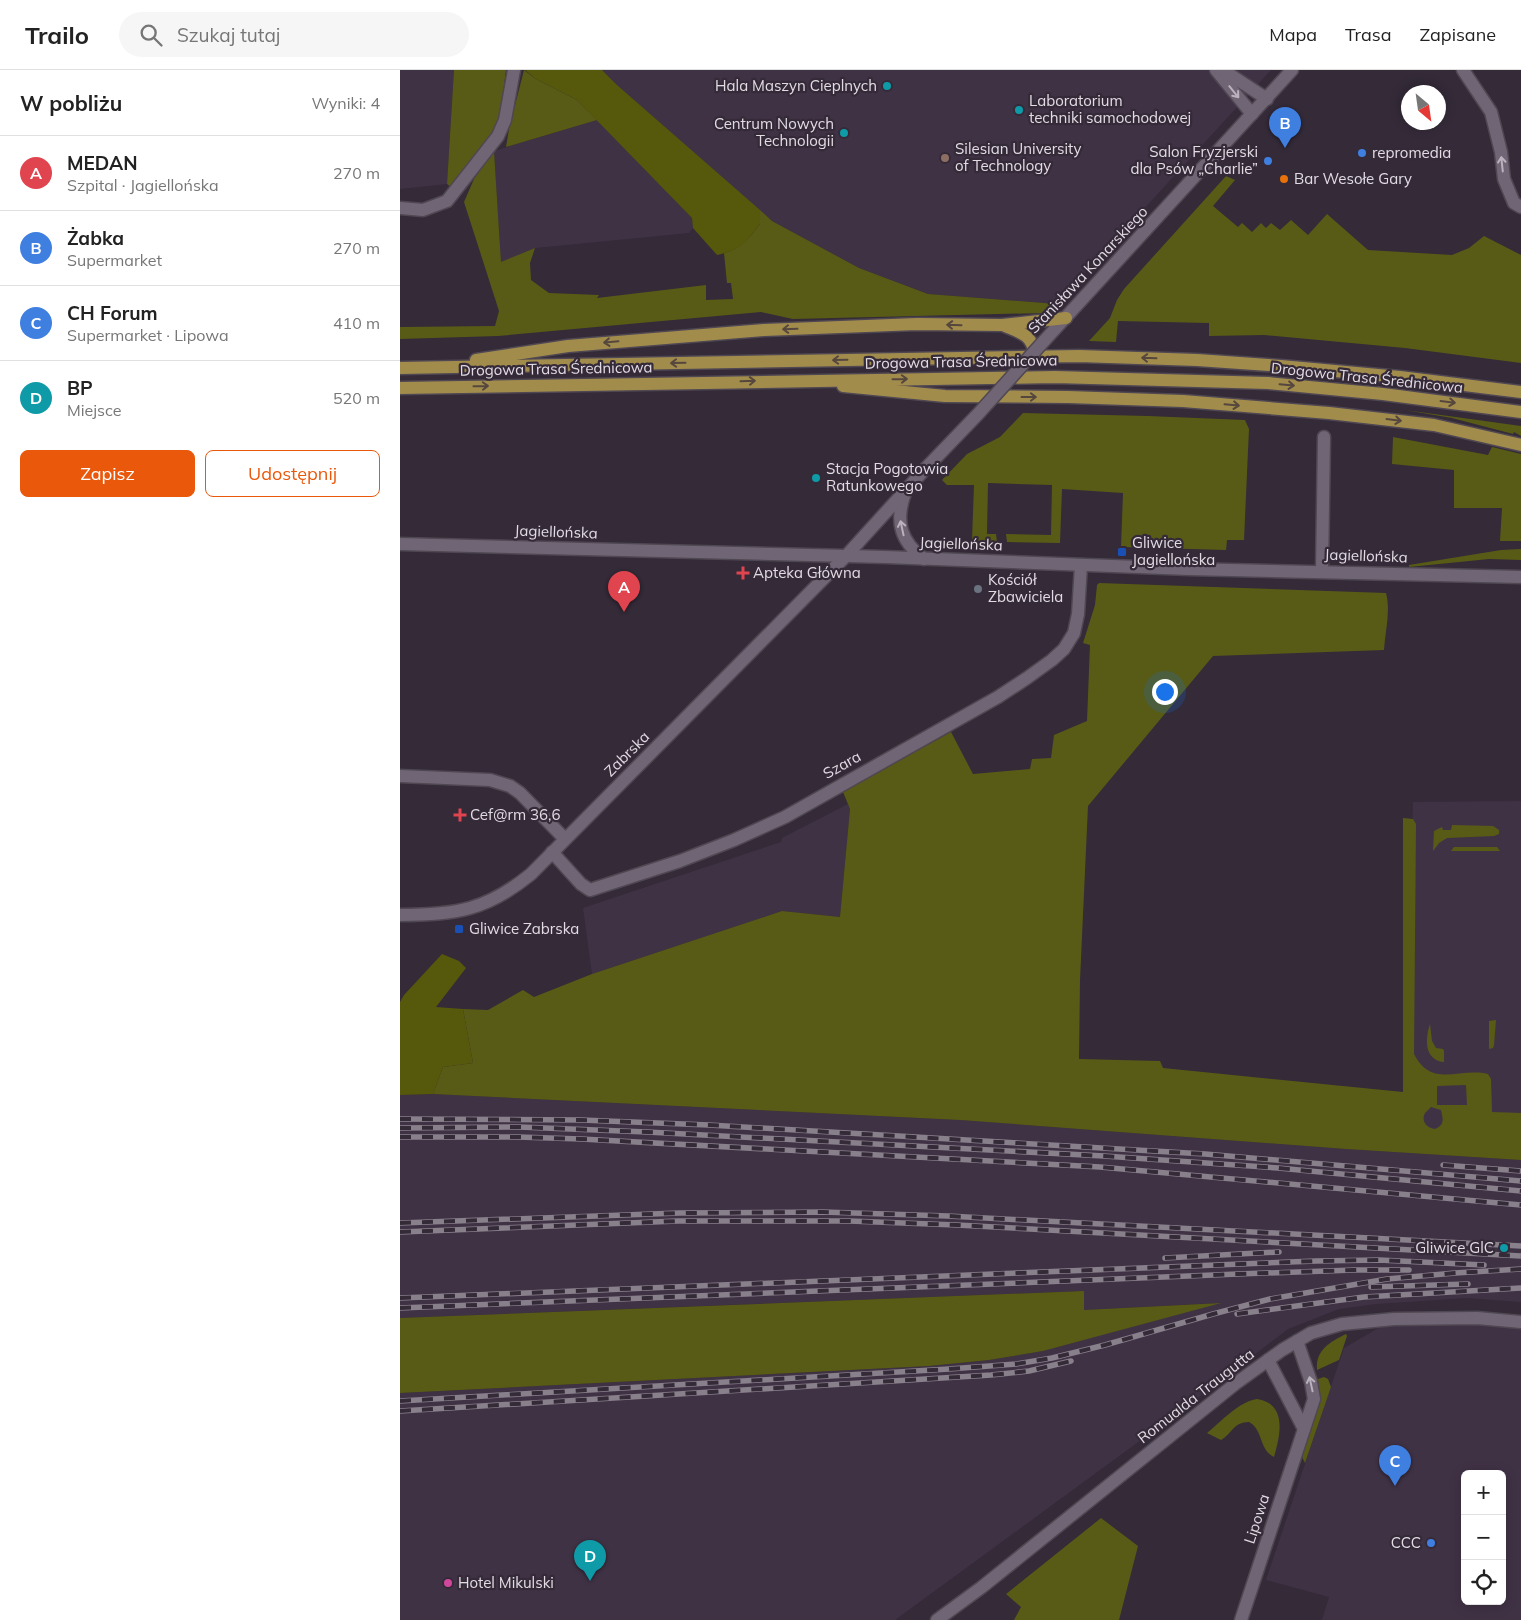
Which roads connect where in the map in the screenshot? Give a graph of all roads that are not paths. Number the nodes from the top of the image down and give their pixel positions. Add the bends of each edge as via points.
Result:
1 (514, 70) edge
2 (1216, 70) edge
3 (1223, 70) edge
4 (1292, 70) edge
5 (1464, 70) edge
6 (1267, 99) junction
7 (1252, 114) junction
8 (1521, 207) edge
9 (400, 208) edge
10 (1066, 318) junction
11 (1002, 325) junction
12 (1034, 353) junction
13 (400, 368) edge
14 (431, 368) junction
15 (781, 380) junction
16 (400, 388) edge
17 (1521, 392) edge
18 (1521, 412) edge
19 (1324, 437) dead end
20 (1521, 446) edge
21 (907, 490) junction
22 (400, 544) edge
23 (846, 556) junction
24 (924, 559) junction
25 (1081, 565) junction
26 (1322, 571) junction
27 (1521, 577) edge
28 (400, 776) edge
29 (565, 840) junction
30 (552, 852) junction
31 (400, 915) edge
32 (1521, 1322) edge
33 (1297, 1341) junction
34 (1268, 1360) junction
35 (1304, 1429) junction
36 (936, 1620) edge
37 (1241, 1620) edge

1 - 9 street via 505,120 498,136 447,201 423,210
2 -> 7 street
3 - 6 street
4 - 6 street, Stanisława Konarskiego
8 -> 5 street via 1514,203 1504,179 1491,112
6 - 7 street, Stanisława Konarskiego
7 - 10 street, Stanisława Konarskiego
10 - 11 main road
10 - 12 street, Stanisława Konarskiego, bridge
11 - 12 main road via 1028,337
11 -> 14 main road via 908,324 698,334 568,346
12 - 21 street, Stanisława Konarskiego, bridge
13 - 14 main road, Drogowa Trasa Średnicowa
17 -> 14 main road, Drogowa Trasa Średnicowa via 1290,367 1096,357
16 -> 15 main road, Drogowa Trasa Średnicowa
15 -> 18 main road, Drogowa Trasa Średnicowa via 1055,377 1230,382 1383,394
15 -> 20 main road via 945,396 1183,401 1329,413 1434,425
19 - 26 street
21 - 23 street, Stanisława Konarskiego
24 -> 21 street via 909,545 900,525 900,512
22 - 23 street, Jagiellońska
23 - 24 street, Jagiellońska
23 - 29 street, Zabrska
24 - 25 street, Jagiellońska
25 - 26 street, Jagiellońska
25 - 30 street, Szara via 1074,633 1052,660 998,697 785,816 680,861 590,890
26 - 27 street, Jagiellońska
28 - 29 street via 490,780 510,786
29 - 30 street, Zabrska
30 - 31 street, Zabrska via 518,884 484,904 458,911
32 - 33 street, Romualda Traugutta via 1477,1318 1394,1319 1342,1324 1311,1333
33 - 34 street, Romualda Traugutta
35 -> 33 street, Lipowa via 1314,1399 1312,1382
34 - 35 street
34 - 36 street, Romualda Traugutta
35 - 37 street, Lipowa

